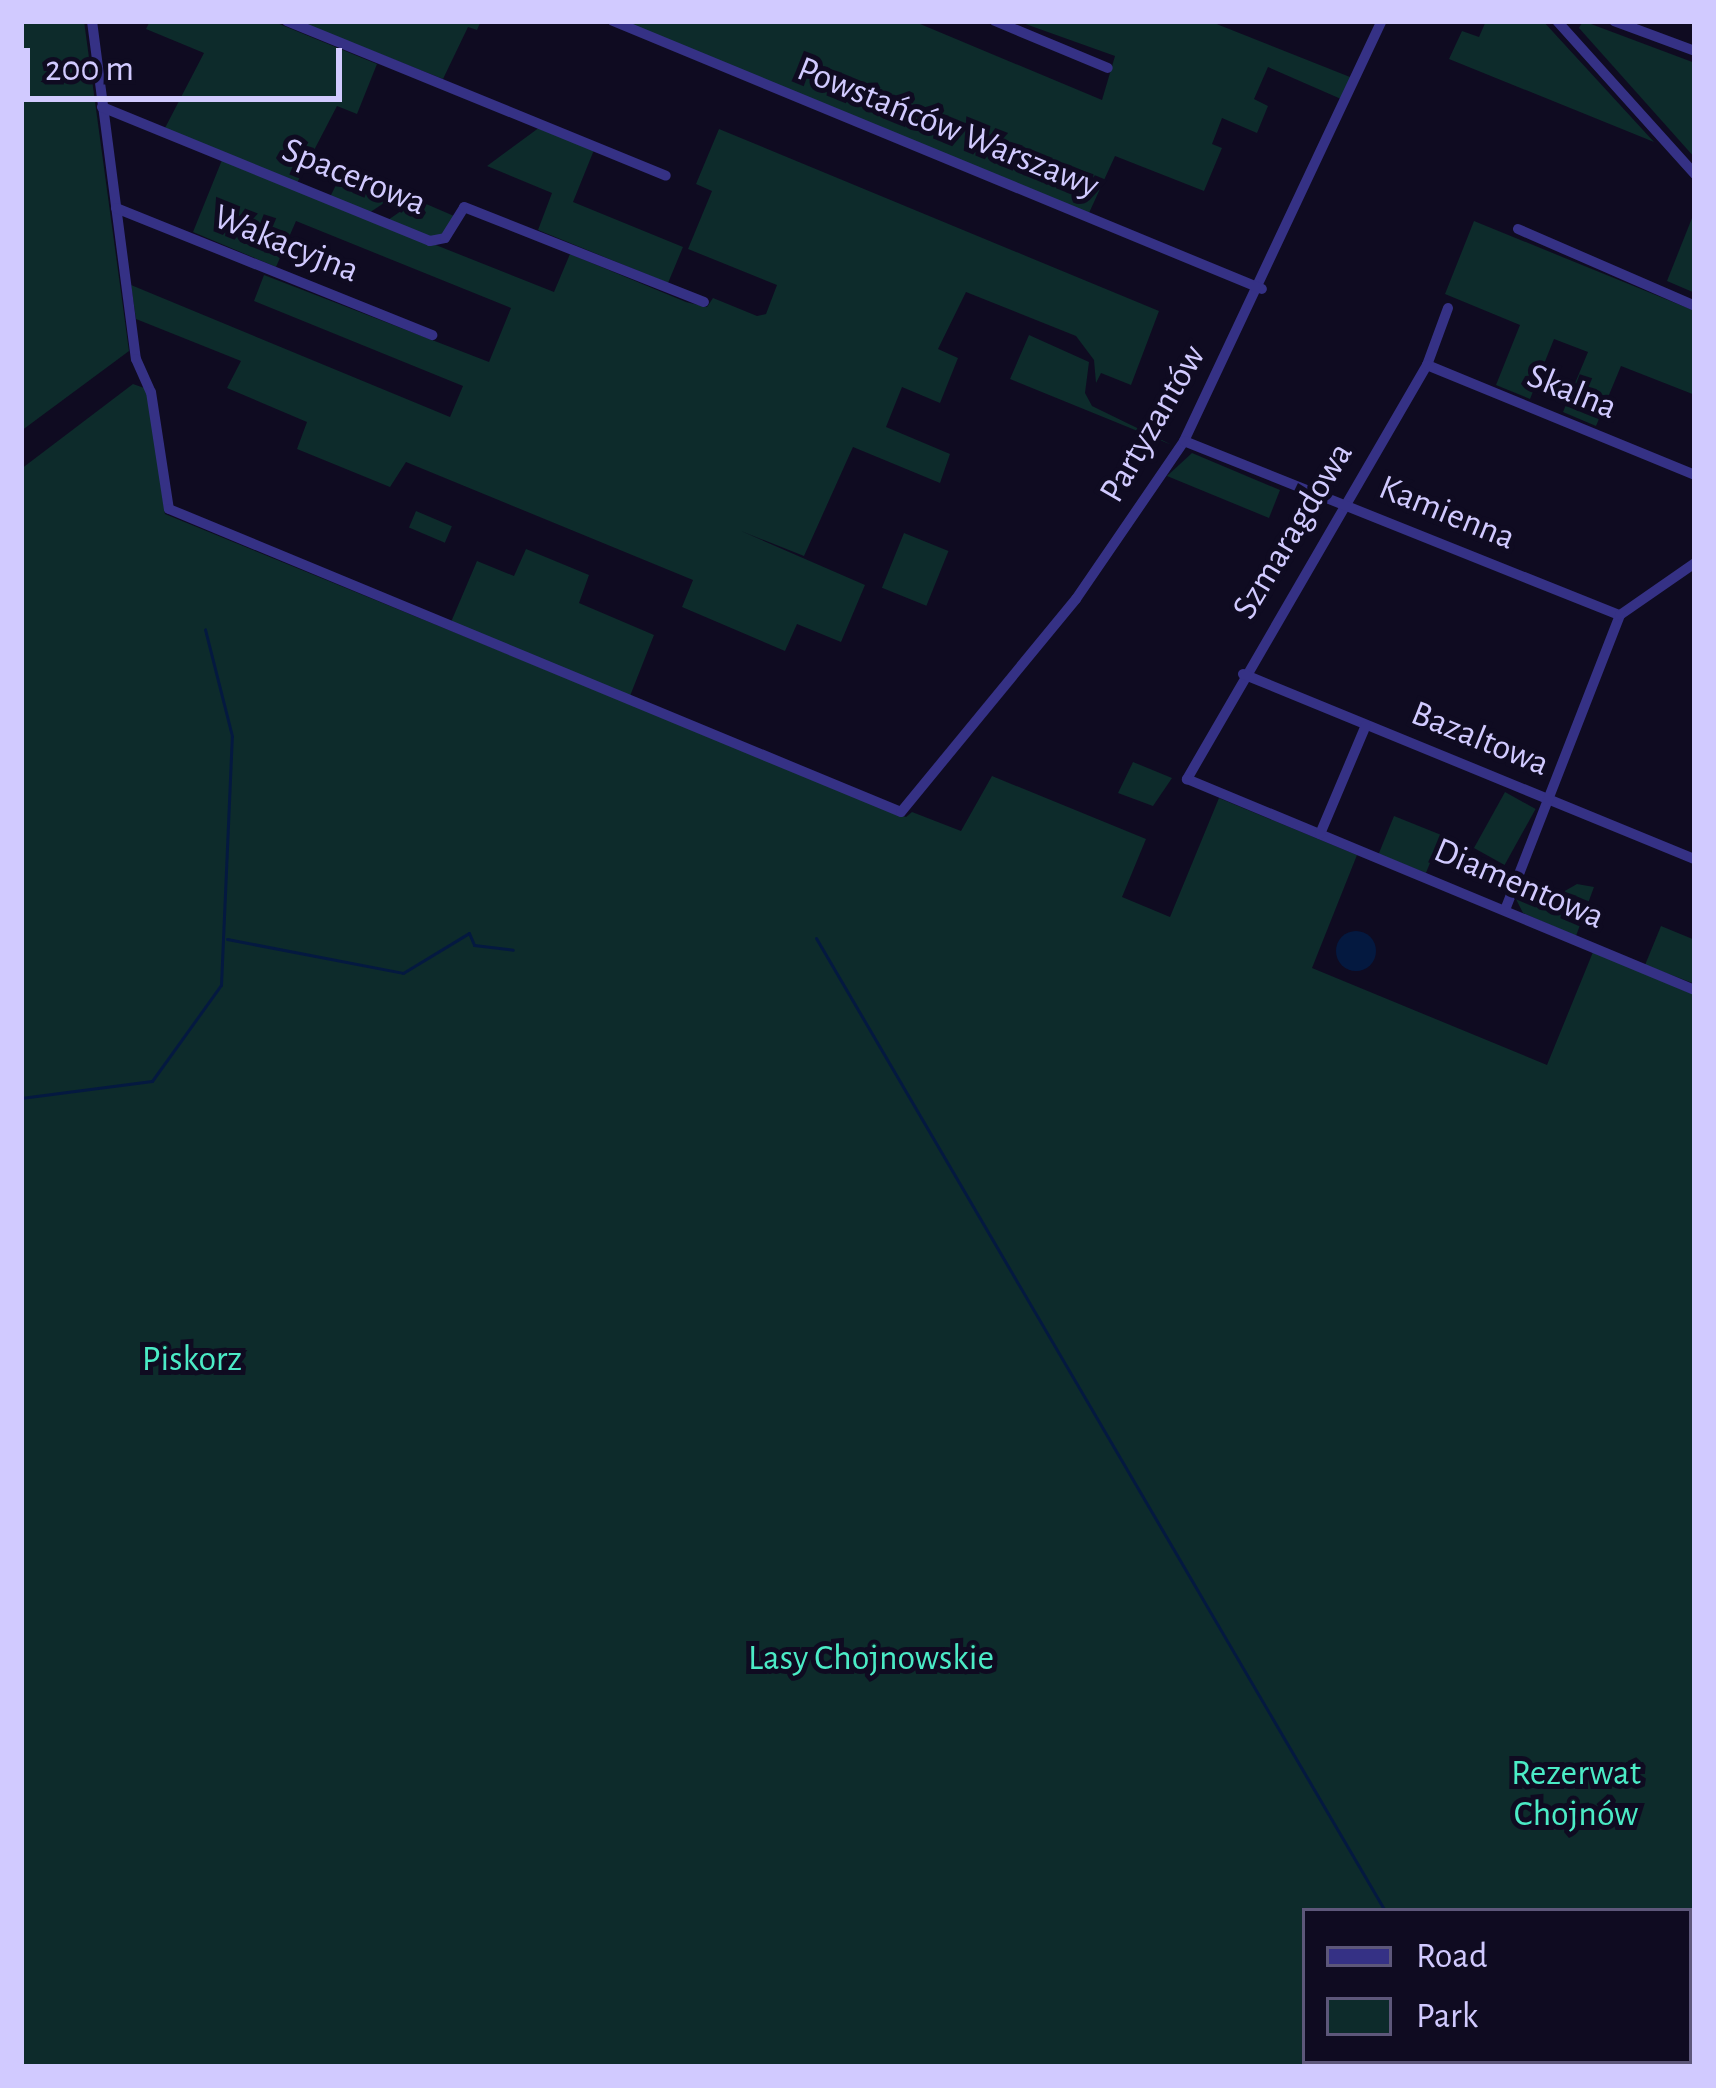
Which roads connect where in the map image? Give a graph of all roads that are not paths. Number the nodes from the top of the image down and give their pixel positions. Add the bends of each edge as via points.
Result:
1 (92, 21) edge
2 (286, 21) edge
3 (613, 21) edge
4 (995, 21) edge
5 (1382, 21) edge
6 (1556, 21) edge
7 (1614, 21) edge
8 (1695, 51) edge
9 (1108, 68) dead end
10 (102, 107) junction
11 (1695, 174) edge
12 (666, 176) dead end
13 (116, 208) junction
14 (1518, 229) dead end
15 (1262, 289) junction
16 (704, 302) dead end
17 (1695, 306) edge
18 (1448, 308) dead end
19 (432, 335) dead end
20 (1426, 365) junction
21 (1184, 440) junction
22 (1695, 475) edge
23 (1344, 504) junction
24 (1695, 563) edge
25 (1620, 615) junction
26 (1243, 674) junction
27 (1366, 725) junction
28 (1189, 781) joint
29 (1549, 799) junction
30 (1320, 834) junction
31 (1695, 859) edge
32 (1505, 910) junction
33 (1695, 990) edge

1 - 10 street
2 - 12 street
3 - 15 street, Powstańców Warszawy
4 - 9 street
5 - 15 street, Partyzantów
6 - 11 street
7 - 8 street
10 - 13 street
10 - 16 street, Spacerowa via 430,241 445,238 464,207
13 - 19 street, Wakacyjna
13 - 21 street, Partyzantów via 136,359 151,392 169,509 901,812 1076,599
14 - 17 street
15 - 21 street, Partyzantów
18 - 20 street, Szmaragdowa
20 - 22 street, Skalna
20 - 23 street, Szmaragdowa
21 - 23 street, Kamienna
23 - 25 street, Kamienna
23 - 26 street, Szmaragdowa
24 - 25 street
25 - 29 street
26 - 27 street, Bazaltowa
26 - 28 street, Szmaragdowa via 1187,768
27 - 29 street, Bazaltowa
27 - 30 street
28 - 30 street, Diamentowa
29 - 31 street, Bazaltowa
29 - 32 street
30 - 32 street, Diamentowa
32 - 33 street, Diamentowa

